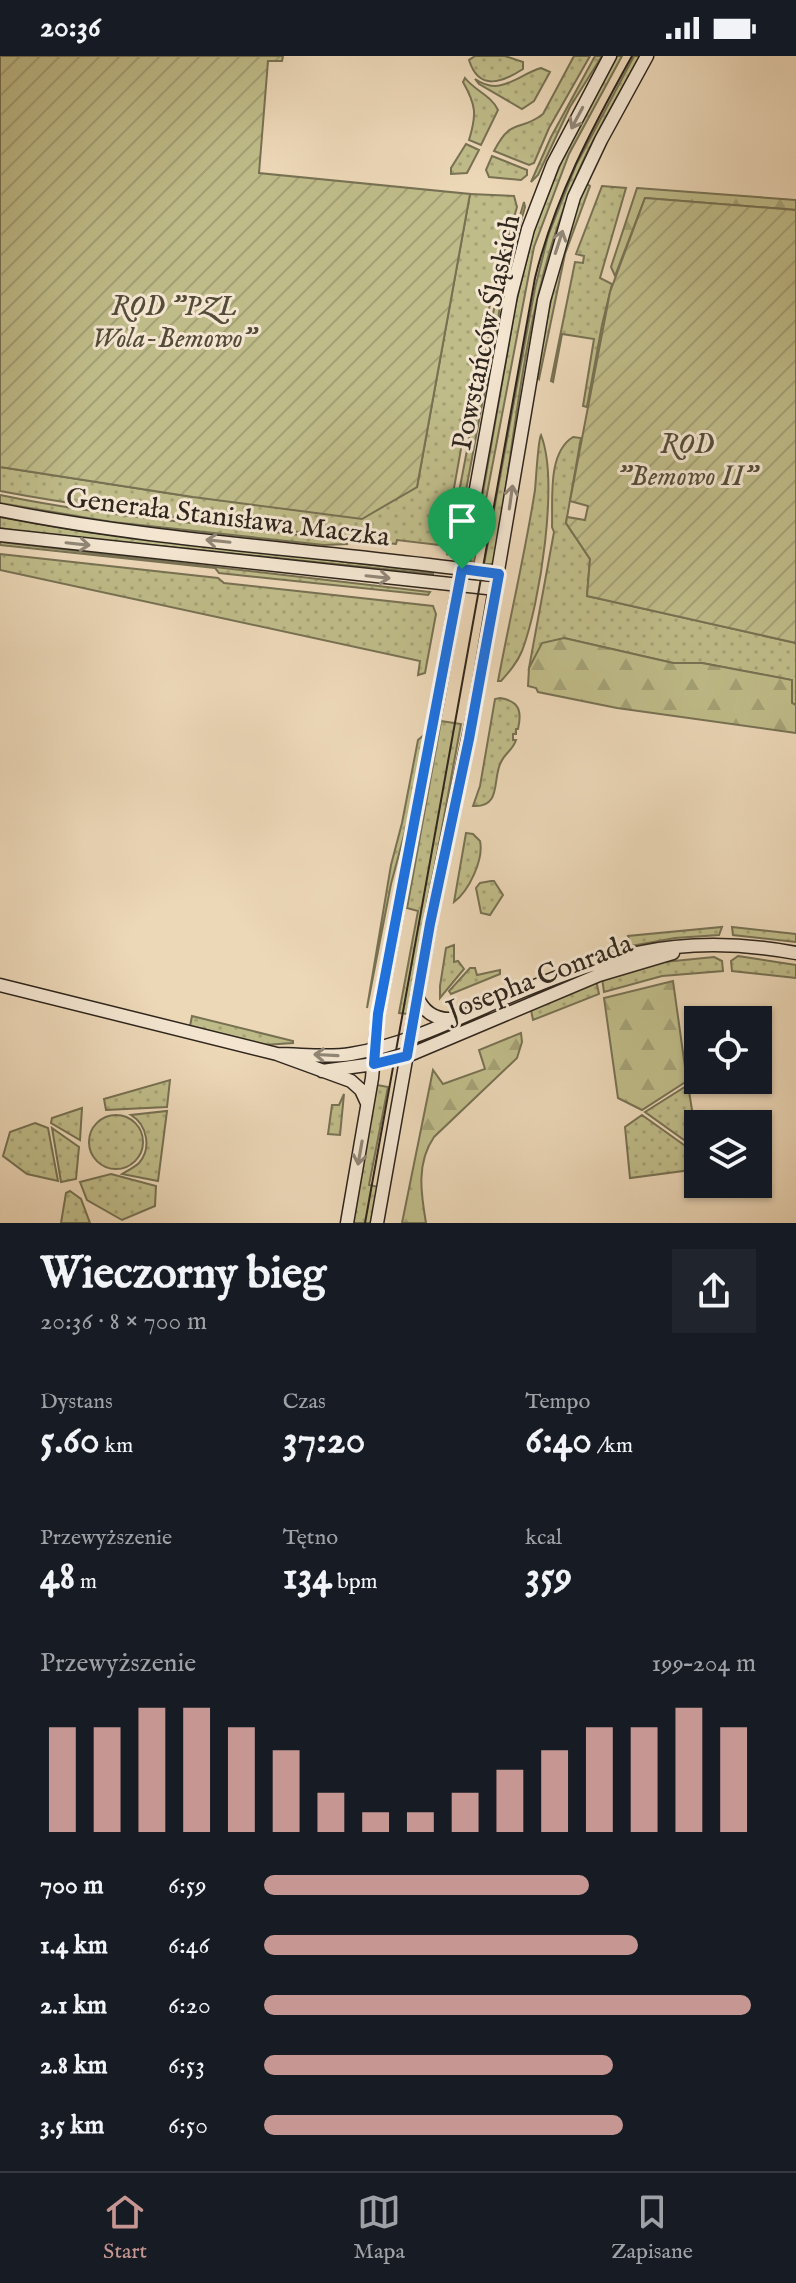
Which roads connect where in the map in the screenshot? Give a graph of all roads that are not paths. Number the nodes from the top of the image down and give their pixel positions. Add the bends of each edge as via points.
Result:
1 (610, 56) edge
2 (647, 56) edge
3 (0, 510) edge
4 (0, 535) edge
5 (462, 569) junction
6 (499, 574) junction
7 (459, 585) junction
8 (496, 589) junction
9 (726, 946) junction
10 (796, 953) edge
11 (0, 985) edge
12 (417, 996) junction
13 (457, 1019) junction
14 (410, 1037) junction
15 (375, 1049) junction
16 (277, 1054) junction
17 (407, 1056) junction
18 (374, 1064) junction
19 (322, 1071) junction
20 (368, 1106) junction
21 (347, 1223) edge
22 (377, 1223) edge

1 -> 5 main road, Powstańców Śląskich via 553,164 528,229
6 -> 2 main road, Powstańców Śląskich via 523,411 555,256 587,167
5 -> 3 main road, Generała Stanisława Maczka via 127,531
4 -> 7 main road, Generała Stanisława Maczka
5 - 6 main road, Generała Stanisława Maczka
5 - 7 main road, Powstańców Śląskich
6 - 8 main road, Powstańców Śląskich
7 - 8 main road, Generała Stanisława Maczka
7 - 15 main road, Powstańców Śląskich
8 - 12 main road, Powstańców Śląskich
9 - 10 main road, Josepha Conrada
9 - 13 main road, Josepha Conrada via 680,945 625,953
9 - 17 main road, Josepha Conrada via 671,953 599,975
11 - 16 main road
12 - 13 main road via 432,1015
12 - 14 main road, Powstańców Śląskich
13 - 14 main road, Josepha Conrada
14 - 15 main road, Josepha Conrada
14 - 17 main road, Powstańców Śląskich
15 -> 16 main road, Josepha Conrada via 344,1055
15 - 18 main road, Powstańców Śląskich
16 - 19 main road
17 - 18 main road, Josepha Conrada
17 - 22 main road, Powstańców Śląskich
18 - 19 main road, Josepha Conrada
18 - 20 main road, Powstańców Śląskich
19 - 20 main road via 355,1083
20 -> 21 main road, Powstańców Śląskich

